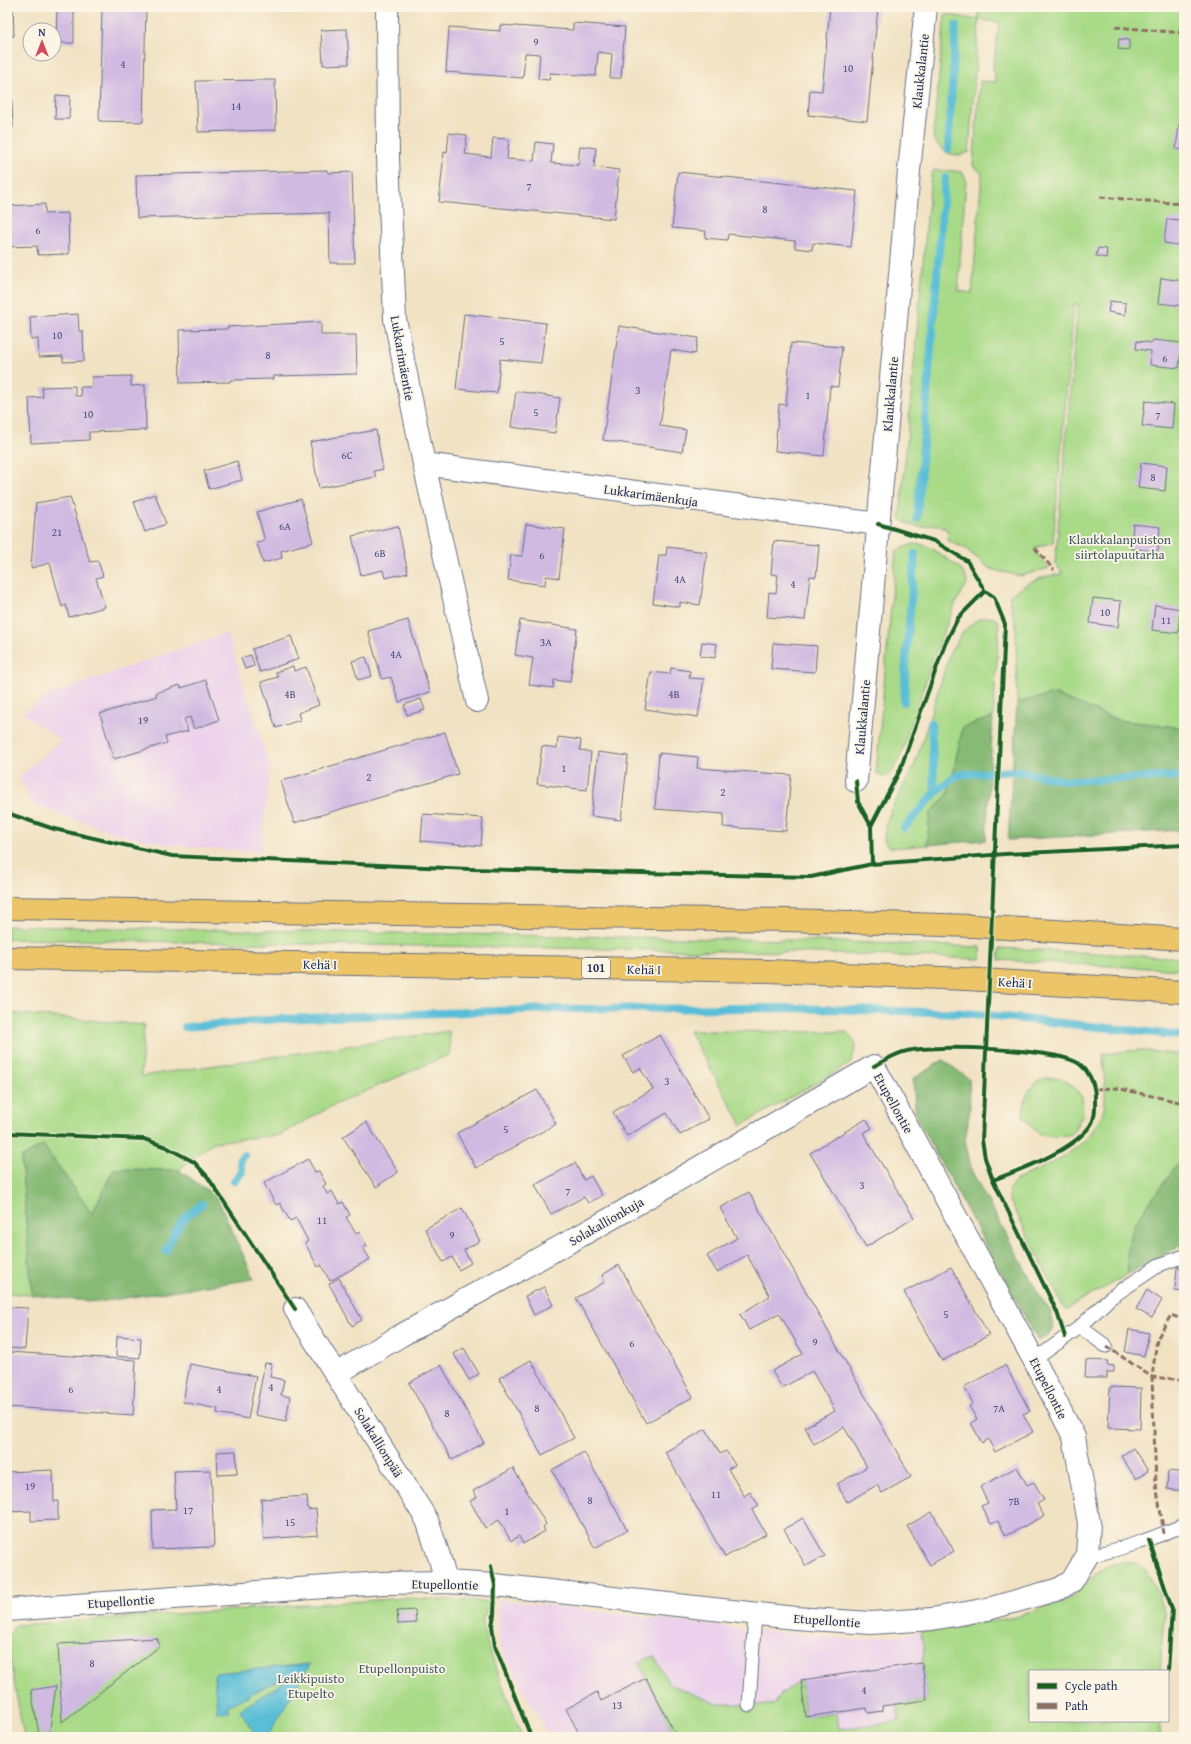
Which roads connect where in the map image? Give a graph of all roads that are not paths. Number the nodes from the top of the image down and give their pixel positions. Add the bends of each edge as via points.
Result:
1 (387, 7) edge
2 (926, 7) edge
3 (424, 464) junction
4 (878, 524) junction
5 (477, 701) dead end
6 (856, 781) dead end
7 (7, 908) edge
8 (1184, 939) edge
9 (7, 958) edge
10 (1184, 992) edge
11 (874, 1066) joint
12 (1184, 1256) edge
13 (295, 1310) dead end
14 (1080, 1327) junction
15 (1106, 1346) dead end
16 (1034, 1360) junction
17 (336, 1374) junction
18 (1184, 1525) edge
19 (1087, 1556) junction
20 (446, 1582) junction
21 (7, 1610) edge
22 (755, 1614) junction
23 (749, 1705) dead end

1 - 3 street, Lukkarimäentie via 388,158 395,319
2 - 4 street, Klaukkalantie
3 - 4 street, Lukkarimäenkuja
3 - 5 street, Lukkarimäentie
4 - 6 street, Klaukkalantie
7 - 8 highway via 787,920 973,926
9 - 10 highway, Kehä I / 101 via 768,971
11 - 16 street, Etupellontie
11 - 17 street, Solakallionkuja
12 - 14 lane via 1159,1265 1110,1298
13 - 17 street, Solakallionpää
14 - 15 lane
14 - 16 lane
16 - 19 street, Etupellontie via 1074,1437 1089,1524
17 - 20 street, Solakallionpää via 427,1520
18 - 19 lane via 1116,1551
19 - 22 street, Etupellontie via 1072,1581 1059,1589 988,1609 939,1618 871,1623
20 - 21 street, Etupellontie via 382,1583
20 - 22 street, Etupellontie via 495,1585
22 - 23 lane

